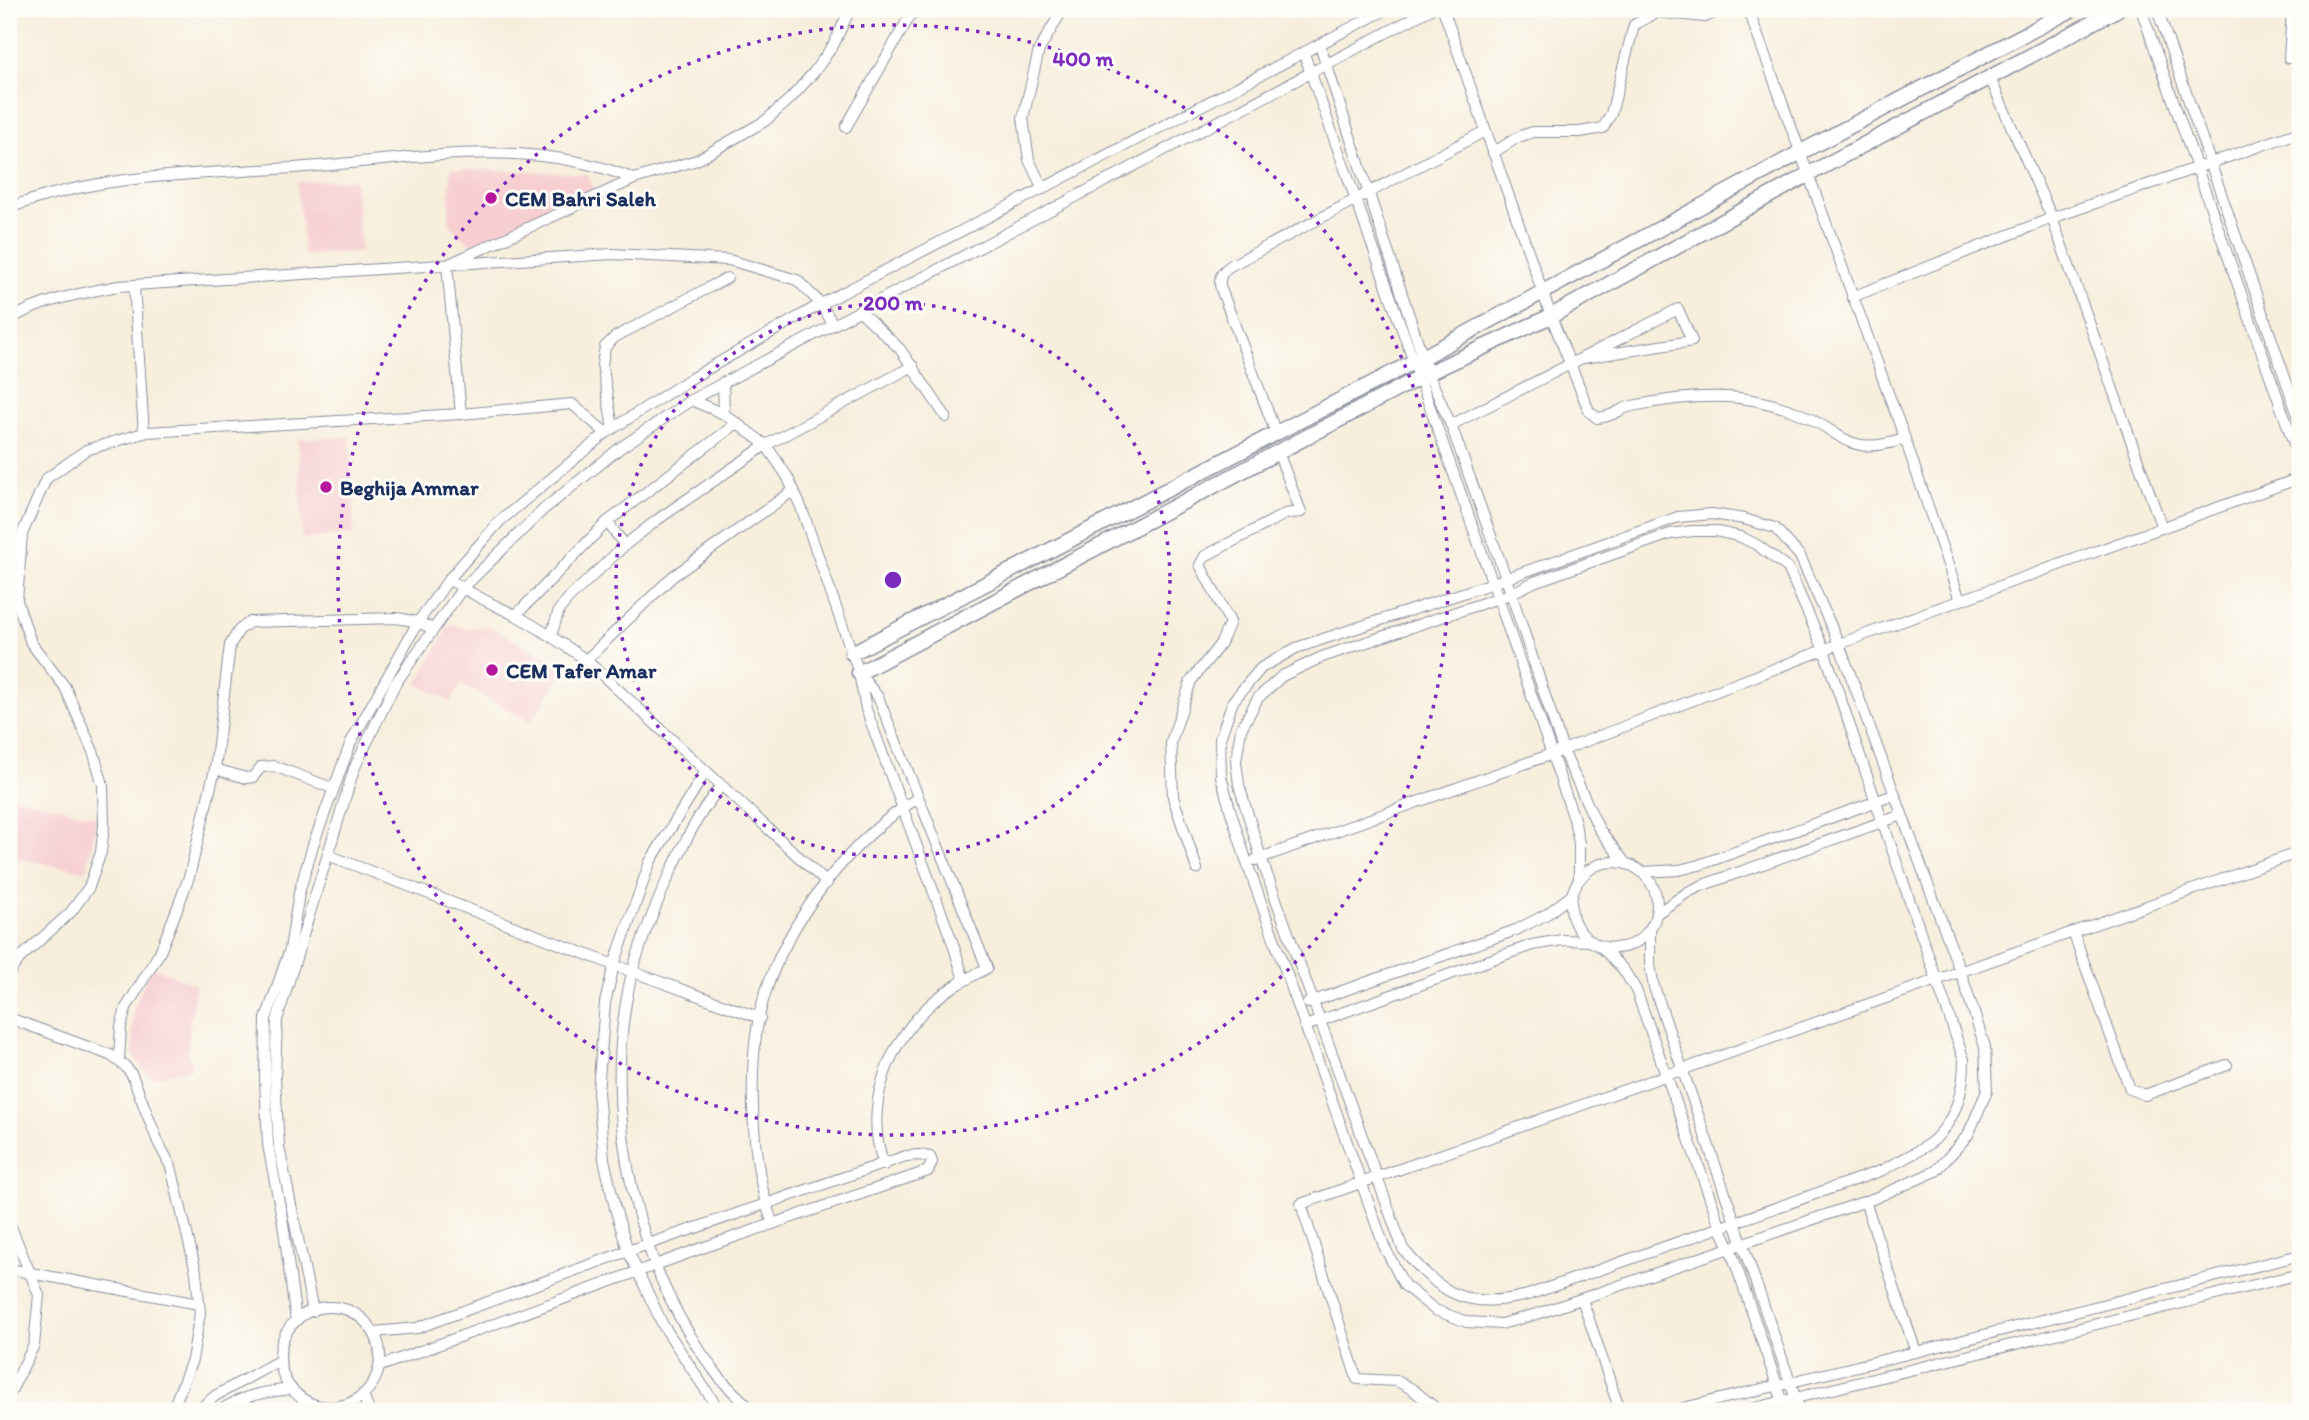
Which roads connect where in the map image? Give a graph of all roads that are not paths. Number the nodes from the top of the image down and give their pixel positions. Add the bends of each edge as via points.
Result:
1 (850, 9) edge
2 (914, 9) edge
3 (1063, 9) edge
4 (1387, 9) edge
5 (1431, 9) edge
6 (1443, 9) edge
7 (1723, 9) edge
8 (1748, 9) edge
9 (2073, 9) edge
10 (2118, 9) edge
11 (2141, 9) edge
12 (2157, 9) edge
13 (2292, 9) edge
14 (1320, 45) junction
15 (1304, 54) junction
16 (2289, 58) dead end
17 (1327, 64) junction
18 (1311, 72) junction
19 (1990, 78) junction
20 (846, 127) dead end
21 (1485, 131) junction
22 (2300, 132) edge
23 (1801, 152) junction
24 (1493, 153) junction
25 (2211, 163) junction
26 (2197, 169) junction
27 (1808, 174) junction
28 (635, 179) junction
29 (1043, 189) junction
30 (1369, 192) junction
31 (1355, 199) junction
32 (9, 208) edge
33 (2052, 218) junction
34 (447, 265) junction
35 (727, 278) dead end
36 (134, 285) junction
37 (1544, 292) junction
38 (1852, 297) junction
39 (821, 304) junction
40 (859, 310) junction
41 (1551, 316) junction
42 (9, 320) edge
43 (833, 324) junction
44 (1583, 358) junction
45 (1418, 360) junction
46 (1571, 364) junction
47 (913, 366) junction
48 (1423, 376) junction
49 (723, 382) junction
50 (691, 400) junction
51 (461, 414) junction
52 (724, 414) junction
53 (946, 417) dead end
54 (2300, 421) edge
55 (737, 423) junction
56 (1451, 425) junction
57 (610, 431) junction
58 (144, 433) junction
59 (1276, 433) junction
60 (1905, 439) junction
61 (766, 445) junction
62 (1279, 452) junction
63 (2300, 461) edge
64 (2300, 478) edge
65 (794, 490) junction
66 (607, 522) junction
67 (2162, 528) junction
68 (625, 545) junction
69 (1506, 578) junction
70 (449, 579) junction
71 (1493, 583) junction
72 (462, 589) junction
73 (1510, 594) junction
74 (1498, 598) junction
75 (1960, 600) junction
76 (516, 615) junction
77 (418, 622) junction
78 (433, 629) junction
79 (551, 636) junction
80 (1839, 644) junction
81 (1824, 650) junction
82 (852, 653) junction
83 (586, 660) junction
84 (859, 673) junction
85 (1563, 750) junction
86 (1552, 754) junction
87 (215, 769) junction
88 (706, 771) junction
89 (721, 786) junction
90 (332, 788) junction
91 (1894, 794) junction
92 (918, 798) junction
93 (1876, 802) junction
94 (902, 808) junction
95 (1902, 815) junction
96 (1883, 821) junction
97 (2300, 852) edge
98 (328, 855) junction
99 (1261, 858) junction
100 (1247, 863) junction
101 (1626, 864) junction
102 (1197, 869) dead end
103 (1643, 872) junction
104 (1579, 880) junction
105 (827, 883) junction
106 (1572, 895) junction
107 (1656, 914) junction
108 (1650, 929) junction
109 (2073, 932) junction
110 (1596, 944) junction
111 (614, 965) junction
112 (633, 972) junction
113 (1960, 972) junction
114 (9, 973) edge
115 (964, 980) junction
116 (1937, 980) junction
117 (1313, 1001) junction
118 (1298, 1007) junction
119 (9, 1018) edge
120 (760, 1018) junction
121 (1320, 1020) junction
122 (1305, 1026) junction
123 (119, 1060) junction
124 (2227, 1065) dead end
125 (1682, 1070) junction
126 (1665, 1076) junction
127 (884, 1165) junction
128 (1377, 1178) junction
129 (1361, 1183) junction
130 (1865, 1202) junction
131 (765, 1205) junction
132 (1735, 1221) junction
133 (9, 1222) edge
134 (773, 1224) junction
135 (1720, 1226) junction
136 (1743, 1243) junction
137 (649, 1244) junction
138 (1730, 1248) junction
139 (628, 1251) junction
140 (2300, 1255) edge
141 (656, 1266) junction
142 (9, 1269) edge
143 (30, 1273) junction
144 (638, 1273) junction
145 (2300, 1274) edge
146 (1582, 1299) junction
147 (199, 1304) junction
148 (313, 1311) junction
149 (296, 1321) junction
150 (374, 1332) junction
151 (1916, 1352) junction
152 (280, 1360) junction
153 (380, 1366) junction
154 (1790, 1381) junction
155 (1777, 1385) junction
156 (291, 1389) junction
157 (9, 1395) edge
158 (363, 1395) junction
159 (1796, 1398) junction
160 (1785, 1406) edge
161 (334, 1409) edge
162 (173, 1411) edge
163 (197, 1411) edge
164 (220, 1411) edge
165 (369, 1411) edge
166 (723, 1411) edge
167 (753, 1411) edge
168 (1439, 1411) edge
169 (1620, 1411) edge
170 (1671, 1411) edge
171 (1743, 1411) edge
172 (1800, 1411) edge

1 - 28 street via 814,72 765,121 697,160
2 - 20 street
3 - 29 street via 1039,50 1023,118 1029,160
4 - 14 street
5 - 17 street
6 - 21 street
7 - 24 street via 1705,17 1657,12 1634,25 1611,114 1602,128 1533,132
8 - 23 street
9 - 23 street
10 - 19 street
11 - 26 street
12 - 25 street
13 - 16 street
14 - 15 street
14 - 17 street
15 - 18 street
15 - 29 street
17 - 18 street
17 - 30 street
18 - 31 street
18 - 40 street
19 - 27 street
19 - 33 street
21 - 24 street
21 - 30 street
22 - 25 street
23 - 27 street
23 - 37 street
24 - 37 street
25 - 26 street
25 - 54 street
26 - 33 street
26 - 63 street
27 - 38 street
27 - 41 street
28 - 32 street via 545,155 415,155 122,179 71,188
28 - 34 street
29 - 39 street
30 - 31 street
30 - 45 street
31 - 45 street
31 - 59 street via 1230,266 1220,279
33 - 38 street
33 - 67 street
34 - 36 street
34 - 39 street via 612,254 729,260 797,280
34 - 51 street
35 - 57 street via 615,337 605,347 601,364
36 - 42 street via 80,293
36 - 58 street
37 - 41 street
37 - 45 street
38 - 60 street
39 - 43 street
39 - 57 street
40 - 43 street
40 - 47 street
41 - 46 street
41 - 48 street
43 - 49 street
44 - 44 street via 1665,345 1692,341 1678,309
44 - 46 street
45 - 48 street
45 - 59 street
46 - 56 street
46 - 60 street via 1589,411 1597,418 1610,417 1627,407 1684,397 1740,398 1797,412 1848,443 1883,446
47 - 53 street
47 - 61 street
48 - 56 street
48 - 62 street
48 - 71 street
49 - 50 street
49 - 52 street
50 - 52 street
50 - 72 street via 544,509
51 - 57 street via 572,404
51 - 58 street
52 - 55 street
55 - 61 street
55 - 66 street
56 - 69 street
57 - 70 street via 500,521
58 - 114 street via 86,450 46,480 22,534 17,601 31,643 65,687 94,754 103,785 104,825 89,887 71,912
59 - 82 street
60 - 75 street
61 - 65 street
61 - 68 street
62 - 84 street
62 - 102 street via 1301,512 1285,514 1205,556 1200,565 1230,622 1221,643 1191,681 1171,742 1173,797
64 - 67 street
65 - 82 street
65 - 83 street via 672,577
66 - 68 street
66 - 76 street
67 - 75 street
68 - 79 street via 559,610
69 - 71 street
69 - 73 street
69 - 80 street via 1678,517 1712,514 1744,519 1775,528 1800,556
70 - 72 street
70 - 77 street
71 - 74 street
71 - 100 street via 1296,648 1261,668 1233,701 1220,738 1221,776
72 - 76 street
72 - 78 street
73 - 74 street
73 - 81 street via 1670,534 1715,531 1757,545 1788,568
73 - 85 street
74 - 86 street
74 - 99 street via 1322,657 1282,676 1258,698 1241,729 1236,761
75 - 80 street
76 - 79 street
77 - 78 street
77 - 87 street via 397,618 250,622 239,629 230,645
77 - 90 street via 351,742
78 - 98 street via 395,684 370,734 346,789
79 - 83 street
80 - 81 street
80 - 91 street
81 - 85 street
81 - 93 street
82 - 84 street
83 - 88 street
84 - 92 street via 878,697
84 - 94 street via 866,709
85 - 86 street
85 - 101 street via 1599,829
86 - 99 street
86 - 104 street via 1577,831
87 - 90 street via 246,778 261,767 274,766
87 - 123 street via 177,909 160,952 126,1008
88 - 89 street
88 - 111 street via 650,862
89 - 105 street
89 - 112 street via 682,847
90 - 149 street via 299,893 290,949 266,1020 268,1145
91 - 93 street
91 - 95 street
92 - 94 street
92 - 115 street via 988,968
93 - 96 street
93 - 103 street via 1699,865
94 - 105 street via 854,850
94 - 115 street
95 - 96 street
95 - 113 street
96 - 107 street via 1703,885
96 - 116 street
97 - 109 street
98 - 111 street
98 - 148 street via 277,1020 275,1078 279,1147
99 - 100 street
99 - 117 street
100 - 118 street
101 - 103 street
101 - 104 street via 1600,864
103 - 107 street via 1654,887
104 - 106 street
105 - 120 street via 783,948
106 - 110 street via 1576,926
106 - 117 street via 1516,930
107 - 108 street
108 - 110 street via 1622,947
108 - 125 street via 1654,987
109 - 113 street
109 - 124 street via 2130,1089 2145,1095
110 - 121 street via 1562,940 1532,945
110 - 126 street via 1636,990
111 - 112 street
111 - 139 street via 605,1003 598,1092 604,1159
112 - 120 street
112 - 137 street via 621,1043 622,1131 632,1192
113 - 116 street
113 - 130 street via 1985,1047 1987,1091 1968,1135 1936,1171
115 - 127 street via 933,1002 903,1036 887,1064 878,1097 876,1133
116 - 125 street
116 - 132 street via 1964,1060 1964,1083 1952,1116 1934,1140 1883,1170
117 - 118 street
117 - 121 street
118 - 122 street
119 - 123 street
120 - 131 street via 754,1130
121 - 122 street
121 - 128 street
122 - 129 street
123 - 147 street via 132,1075 171,1167
125 - 126 street
125 - 132 street
126 - 128 street
126 - 135 street
127 - 131 street
127 - 134 street via 919,1155 932,1162 928,1171
128 - 129 street
128 - 135 street via 1403,1249 1425,1275 1452,1293 1478,1302 1528,1295
129 - 146 street via 1404,1285 1435,1310 1467,1322 1502,1324
129 - 168 street via 1301,1204 1357,1379 1397,1381
130 - 136 street
130 - 151 street
131 - 134 street
131 - 137 street
132 - 135 street
132 - 136 street
133 - 143 street
134 - 141 street
135 - 138 street
136 - 138 street
136 - 154 street
137 - 139 street
137 - 141 street
138 - 146 street
138 - 155 street
139 - 144 street
139 - 150 street via 417,1328
140 - 151 street
141 - 144 street
141 - 167 street via 680,1320 714,1372
142 - 143 street
143 - 147 street
143 - 157 street via 38,1295 34,1345
144 - 153 street
144 - 166 street via 663,1325
145 - 159 street
146 - 169 street
147 - 162 street via 192,1360
148 - 149 street
148 - 150 street via 347,1310
149 - 152 street via 281,1346
150 - 153 street
151 - 154 street
152 - 156 street
152 - 163 street
153 - 158 street
154 - 155 street
154 - 159 street
155 - 160 street
155 - 170 street
156 - 161 street via 317,1406
156 - 164 street via 257,1393
158 - 161 street
158 - 165 street
159 - 160 street
159 - 172 street
160 - 171 street

